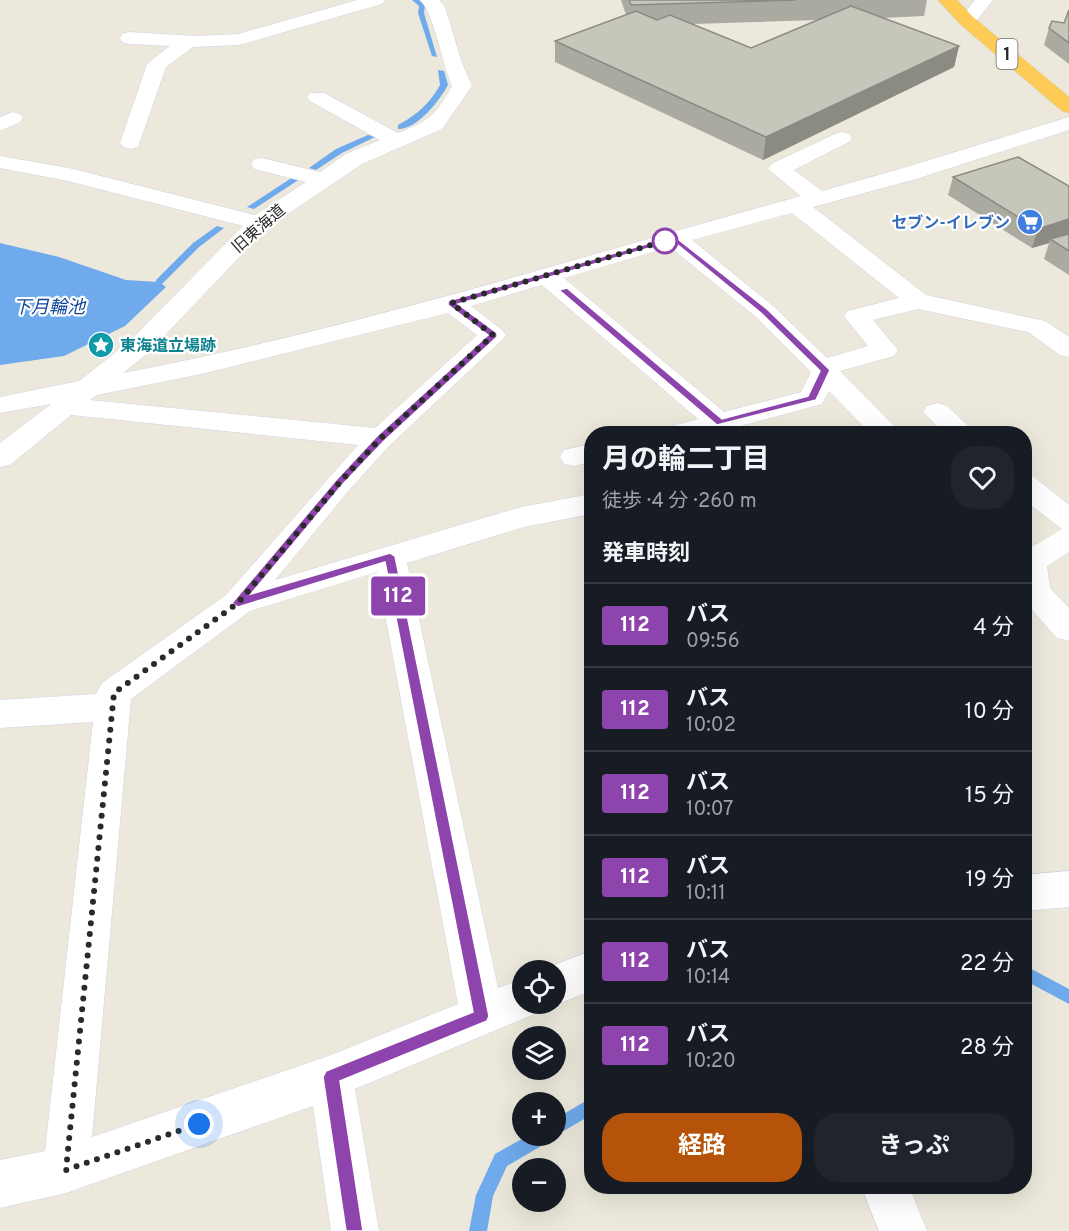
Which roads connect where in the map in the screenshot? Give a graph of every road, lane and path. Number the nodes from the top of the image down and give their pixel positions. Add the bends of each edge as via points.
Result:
1 (376, 0) edge
2 (430, 0) edge
3 (947, 0) edge
4 (984, 0) edge
5 (262, 12) dead end
6 (967, 21) junction
7 (288, 26) junction
8 (129, 38) dead end
9 (188, 42) junction
10 (317, 96) dead end
11 (1069, 106) edge
12 (1069, 123) edge
13 (842, 138) edge
14 (131, 142) dead end
15 (399, 142) junction
16 (0, 162) edge
17 (262, 164) dead end
18 (322, 179) junction
19 (807, 202) junction
20 (259, 223) junction
21 (674, 238) junction
22 (546, 275) junction
23 (918, 301) junction
24 (451, 303) junction
25 (1069, 349) edge
26 (825, 370) junction
27 (73, 398) junction
28 (0, 405) edge
29 (937, 412) dead end
30 (720, 423) junction
31 (708, 426) edge
32 (880, 426) edge
33 (954, 426) edge
34 (381, 438) junction
35 (0, 458) edge
36 (1032, 491) edge
37 (584, 505) edge
38 (1069, 521) edge
39 (1069, 538) edge
40 (390, 556) junction
41 (1032, 556) edge
42 (1032, 580) edge
43 (238, 603) junction
44 (1069, 629) edge
45 (112, 707) junction
46 (0, 714) edge
47 (1069, 889) edge
48 (1032, 892) edge
49 (584, 974) edge
50 (566, 981) edge
51 (512, 1003) edge
52 (482, 1016) junction
53 (331, 1077) junction
54 (66, 1170) junction
55 (0, 1184) edge
56 (888, 1194) edge
57 (355, 1231) edge
58 (903, 1231) edge

1 - 7 street
2 - 15 street, 旧東海道 via 436,7 462,86 435,125
3 - 6 highway, 1
4 - 6 street
5 - 7 street
6 - 11 highway, 1
7 - 9 street via 239,39
8 - 9 street
9 - 14 street via 157,64
10 - 15 street
12 - 19 street
13 - 19 street via 779,169
15 - 18 street, 旧東海道 via 354,159
16 - 20 street via 69,175
17 - 18 street
18 - 20 street, 旧東海道
19 - 21 street
19 - 23 street
20 - 27 street, 旧東海道 via 139,347
21 - 22 street
21 - 26 street via 764,311
22 - 24 street
22 - 30 street
23 - 25 street via 1036,326
23 - 26 street via 857,316 885,350 827,366
24 - 27 street
24 - 34 street via 493,335
26 - 30 street via 812,398
26 - 32 street
27 - 28 street
27 - 34 street
27 - 35 street, 旧東海道
29 - 33 street
30 - 31 street
34 - 43 street
36 - 38 street
37 - 40 street via 521,517
39 - 41 street
40 - 43 street
40 - 52 street
42 - 44 street via 1035,592
43 - 45 street via 114,693
45 - 46 street
45 - 54 street
47 - 48 street
49 - 50 street
51 - 52 street
52 - 53 street
53 - 54 street
53 - 57 street
54 - 55 street
56 - 58 street

